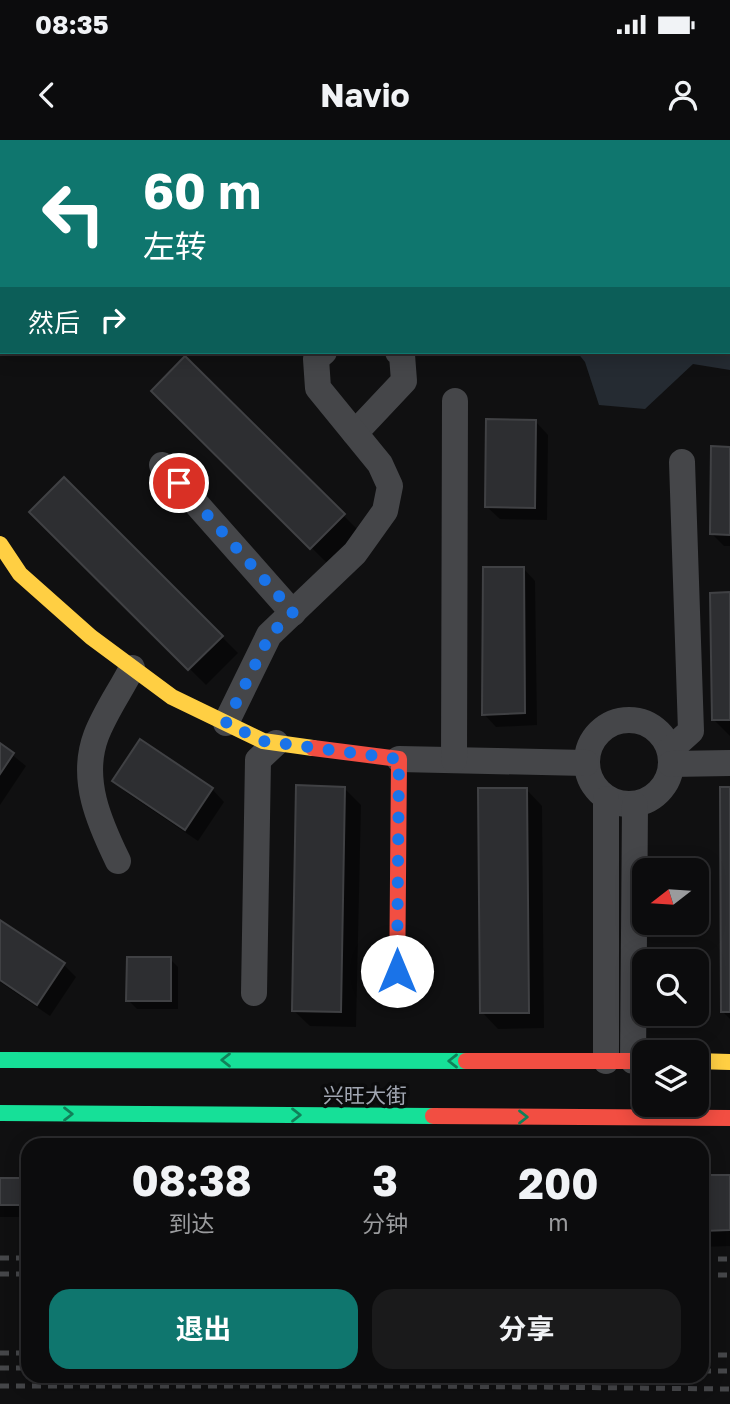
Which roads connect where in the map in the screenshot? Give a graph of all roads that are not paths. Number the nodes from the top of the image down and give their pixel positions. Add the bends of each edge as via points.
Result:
1 (322, 354) edge
2 (401, 354) edge
3 (455, 401) dead end
4 (355, 433) junction
5 (682, 461) dead end
6 (162, 465) dead end
7 (0, 544) edge
8 (293, 612) junction
9 (132, 668) junction
10 (226, 723) junction
11 (276, 743) junction
12 (670, 757) junction
13 (399, 759) junction
14 (454, 760) junction
15 (586, 763) junction
16 (730, 763) edge
17 (606, 799) junction
18 (635, 805) junction
19 (118, 861) dead end
20 (254, 993) dead end
21 (397, 998) dead end
22 (638, 1040) edge
23 (0, 1054) edge
24 (0, 1060) edge
25 (40, 1060) junction
26 (606, 1061) junction
27 (632, 1061) edge
28 (709, 1061) edge
29 (730, 1062) edge
30 (0, 1114) edge
31 (730, 1118) edge

1 - 4 street via 316,359 318,388
2 - 4 street via 404,381
3 - 14 street
4 - 8 street via 380,464 390,486 385,511 355,553
5 - 12 street via 691,731
6 - 8 street
7 - 9 main road via 20,574
8 - 10 street via 270,635
9 - 10 main road via 172,697
9 - 19 street via 96,737 89,778 100,824
10 - 11 main road
11 - 13 main road
11 - 20 street via 258,760
12 - 15 street via 655,728 629,719 603,727 588,749
12 - 16 street
12 - 18 street via 668,778 660,791
13 - 14 street
13 - 21 main road
14 - 15 street
15 - 17 street via 588,776
17 - 18 street
17 - 26 street
18 - 22 street
23 - 25 main road
24 - 25 main road, 兴旺大街
26 -> 25 main road, 兴旺大街
26 - 27 main road, 兴旺大街
28 - 29 main road
30 -> 31 main road, 兴旺大街

